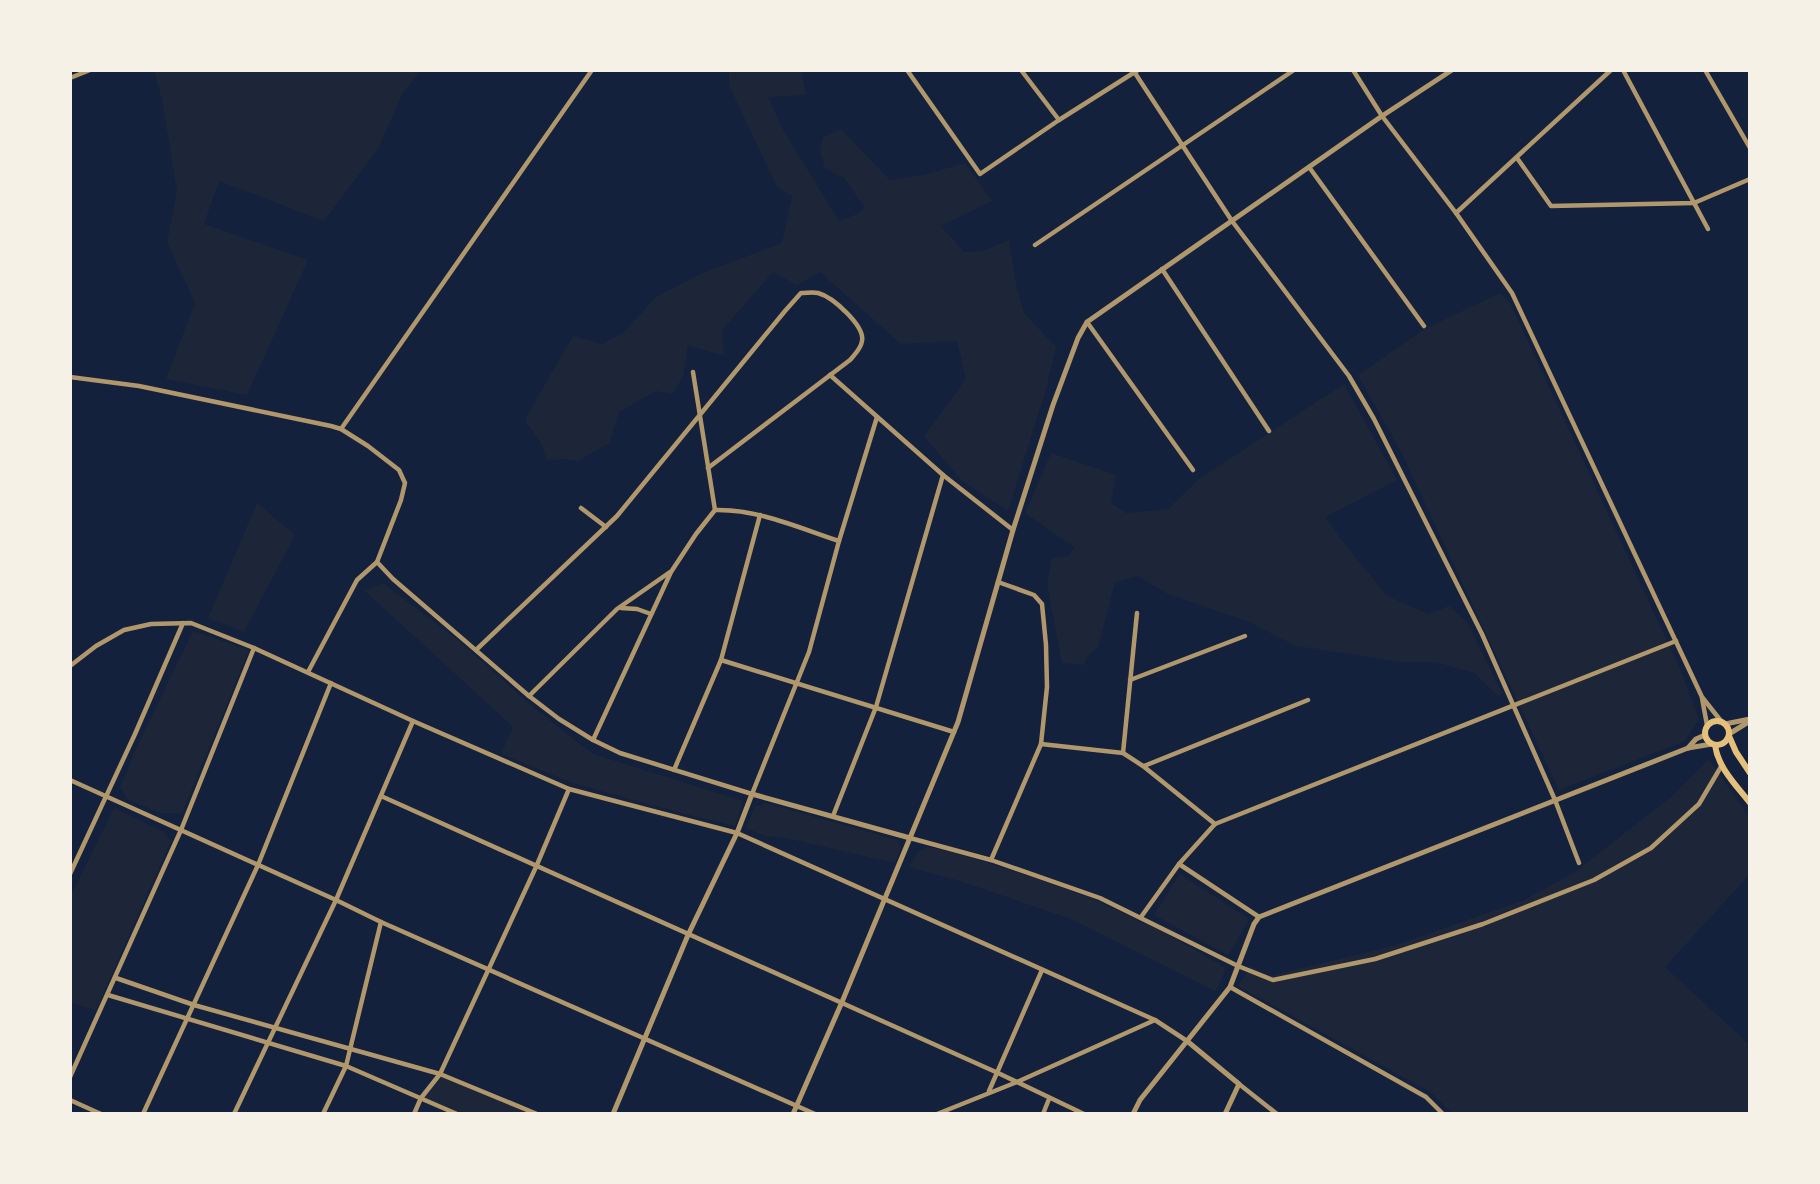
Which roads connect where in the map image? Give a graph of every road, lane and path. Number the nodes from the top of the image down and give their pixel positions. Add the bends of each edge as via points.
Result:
1 (90, 70) edge
2 (592, 70) edge
3 (907, 70) edge
4 (1021, 70) edge
5 (1294, 70) edge
6 (1353, 70) edge
7 (1451, 70) edge
8 (1611, 70) edge
9 (1623, 70) edge
10 (1705, 70) edge
11 (1135, 71) edge
12 (70, 78) edge
13 (1382, 116) junction
14 (1059, 120) junction
15 (1183, 145) junction
16 (1750, 148) edge
17 (1517, 158) junction
18 (1309, 167) junction
19 (1750, 179) edge
20 (1694, 202) junction
21 (1456, 213) junction
22 (1232, 221) junction
23 (1708, 229) dead end
24 (1035, 245) dead end
25 (1162, 269) junction
26 (1087, 322) junction
27 (1424, 326) dead end
28 (693, 372) dead end
29 (830, 375) junction
30 (70, 377) edge
31 (700, 414) junction
32 (877, 417) junction
33 (341, 429) junction
34 (1269, 431) dead end
35 (708, 468) junction
36 (1193, 470) dead end
37 (943, 475) junction
38 (581, 508) dead end
39 (715, 510) junction
40 (760, 515) junction
41 (606, 527) junction
42 (1013, 530) junction
43 (839, 541) junction
44 (377, 562) junction
45 (671, 572) junction
46 (998, 582) junction
47 (617, 609) junction
48 (1137, 613) dead end
49 (651, 614) junction
50 (183, 623) junction
51 (1245, 636) dead end
52 (1676, 641) junction
53 (254, 648) junction
54 (476, 650) junction
55 (721, 660) junction
56 (70, 666) edge
57 (308, 672) junction
58 (1130, 680) junction
59 (796, 682) junction
60 (331, 683) junction
61 (530, 696) junction
62 (1702, 697) junction
63 (1308, 699) dead end
64 (1514, 706) junction
65 (876, 707) junction
66 (1750, 720) edge
67 (413, 721) junction
68 (1723, 723) junction
69 (1707, 725) junction
70 (954, 732) junction
71 (1705, 735) junction
72 (1729, 735) junction
73 (593, 740) junction
74 (1041, 744) junction
75 (1713, 745) junction
76 (1688, 748) junction
77 (1123, 753) junction
78 (1722, 765) junction
79 (1143, 766) junction
80 (674, 770) junction
81 (1750, 773) edge
82 (70, 780) edge
83 (569, 789) junction
84 (752, 793) junction
85 (381, 796) junction
86 (106, 797) junction
87 (1555, 800) junction
88 (1750, 803) edge
89 (833, 816) junction
90 (1214, 824) junction
91 (181, 830) junction
92 (737, 833) junction
93 (909, 838) junction
94 (991, 860) junction
95 (1579, 863) dead end
96 (1179, 864) junction
97 (258, 865) junction
98 (536, 867) junction
99 (70, 874) edge
100 (886, 898) junction
101 (336, 900) junction
102 (1141, 917) junction
103 (1259, 917) junction
104 (381, 922) junction
105 (688, 935) junction
106 (1238, 965) junction
107 (489, 969) junction
108 (1042, 970) junction
109 (115, 978) junction
110 (1230, 987) junction
111 (108, 995) junction
112 (842, 1002) junction
113 (194, 1005) junction
114 (188, 1018) junction
115 (1155, 1020) junction
116 (274, 1028) junction
117 (645, 1038) junction
118 (1187, 1041) junction
119 (268, 1042) junction
120 (350, 1049) junction
121 (346, 1066) junction
122 (998, 1073) junction
123 (440, 1074) junction
124 (70, 1077) edge
125 (1017, 1082) junction
126 (1239, 1084) junction
127 (988, 1092) junction
128 (421, 1098) junction
129 (1049, 1098) junction
130 (70, 1100) edge
131 (957, 1105) junction
132 (797, 1106) junction
133 (101, 1114) edge
134 (143, 1114) edge
135 (234, 1114) edge
136 (323, 1114) edge
137 (414, 1114) edge
138 (457, 1114) edge
139 (537, 1114) edge
140 (613, 1114) edge
141 (793, 1114) edge
142 (815, 1114) edge
143 (937, 1114) edge
144 (953, 1114) edge
145 (1042, 1114) edge
146 (1084, 1114) edge
147 (1133, 1114) edge
148 (1225, 1114) edge
149 (1277, 1114) edge
150 (1443, 1114) edge

1 - 12 street
2 - 33 street
3 - 14 street via 980,174
4 - 14 street
5 - 15 street
6 - 13 street
7 - 13 street
8 - 17 street
9 - 20 street
10 - 16 street
11 - 14 street
11 - 15 street
13 - 18 street
13 - 21 street
15 - 22 street
15 - 24 street
17 - 20 street via 1551,206
17 - 21 street
18 - 22 street
18 - 27 street
19 - 20 street
20 - 23 street
21 - 52 street via 1512,293
22 - 25 street
22 - 64 street via 1349,376 1437,543
25 - 26 street
25 - 34 street
26 - 36 street
26 - 42 street via 1053,405
28 - 31 street
29 - 31 street via 850,360 863,339 842,308 828,297 801,293
29 - 32 street
29 - 35 street
30 - 33 street via 176,393
31 - 35 street
31 - 41 street
32 - 37 street
32 - 43 street
33 - 44 street via 399,470 405,483
35 - 39 street
37 - 42 street
37 - 65 street
38 - 41 street
39 - 40 street
39 - 45 street
40 - 43 street
40 - 55 street
41 - 54 street
42 - 46 street
43 - 59 street
44 - 54 street
44 - 57 street via 357,580
45 - 47 street
45 - 49 street
46 - 70 street
46 - 74 street via 1034,595 1042,604 1047,687
47 - 49 street via 628,607
47 - 61 street
48 - 58 street
49 - 73 street
50 - 53 street
50 - 56 street via 124,630
50 - 86 street
51 - 58 street
52 - 62 street
52 - 64 street
53 - 57 street
53 - 91 street
54 - 61 street
55 - 59 street
55 - 80 street
57 - 60 street
58 - 77 street
59 - 65 street
59 - 84 street
60 - 67 street
60 - 97 street
61 - 73 street
62 - 68 street
62 - 69 street
63 - 79 street
64 - 87 street
64 - 90 street
65 - 70 street
65 - 89 street
66 - 68 street
66 - 72 street
67 - 83 street
67 - 85 street
68 - 69 main road
68 - 72 main road
69 - 71 main road
70 - 93 street
71 - 75 main road
71 - 76 street
72 - 75 main road via 1726,742
72 - 81 main road
73 - 80 street
74 - 77 street
74 - 94 street
75 - 76 street
75 - 78 main road
76 - 87 street
77 - 79 street
78 - 88 main road
78 - 106 street via 1699,804 1651,848 1594,880 1483,924 1375,959 1273,980
79 - 90 street
80 - 84 street
82 - 86 street
83 - 92 street
83 - 98 street
84 - 89 street
84 - 92 street
85 - 98 street
85 - 101 street
86 - 91 street
86 - 99 street
87 - 95 street
87 - 103 street
89 - 93 street
90 - 96 street
91 - 97 street
91 - 109 street
92 - 100 street
92 - 105 street
93 - 94 street
93 - 100 street
94 - 102 street
96 - 102 street
96 - 103 street
97 - 101 street
97 - 113 street
98 - 105 street
98 - 107 street
100 - 108 street
100 - 112 street
101 - 104 street
101 - 116 street
102 - 106 street
103 - 106 street
104 - 107 street
104 - 120 street
105 - 112 street
105 - 117 street
106 - 110 street
107 - 117 street
107 - 123 street
108 - 115 street
108 - 122 street
109 - 111 street
109 - 113 street
110 - 118 street
110 - 150 street via 1426,1097
111 - 114 street
111 - 124 street
112 - 122 street
112 - 132 street
113 - 114 street
113 - 116 street
114 - 119 street
114 - 134 street
115 - 118 street
115 - 125 street
116 - 119 street
116 - 120 street
117 - 132 street
117 - 140 street
118 - 126 street
118 - 147 street
119 - 121 street
119 - 135 street
120 - 121 street
120 - 123 street
121 - 128 street
121 - 136 street
122 - 125 street
122 - 127 street
123 - 128 street
123 - 139 street
125 - 127 street
125 - 129 street
126 - 148 street
126 - 149 street
127 - 131 street
128 - 137 street
128 - 138 street
129 - 145 street
129 - 146 street
130 - 133 street
131 - 143 street
131 - 144 street
132 - 141 street
132 - 142 street

